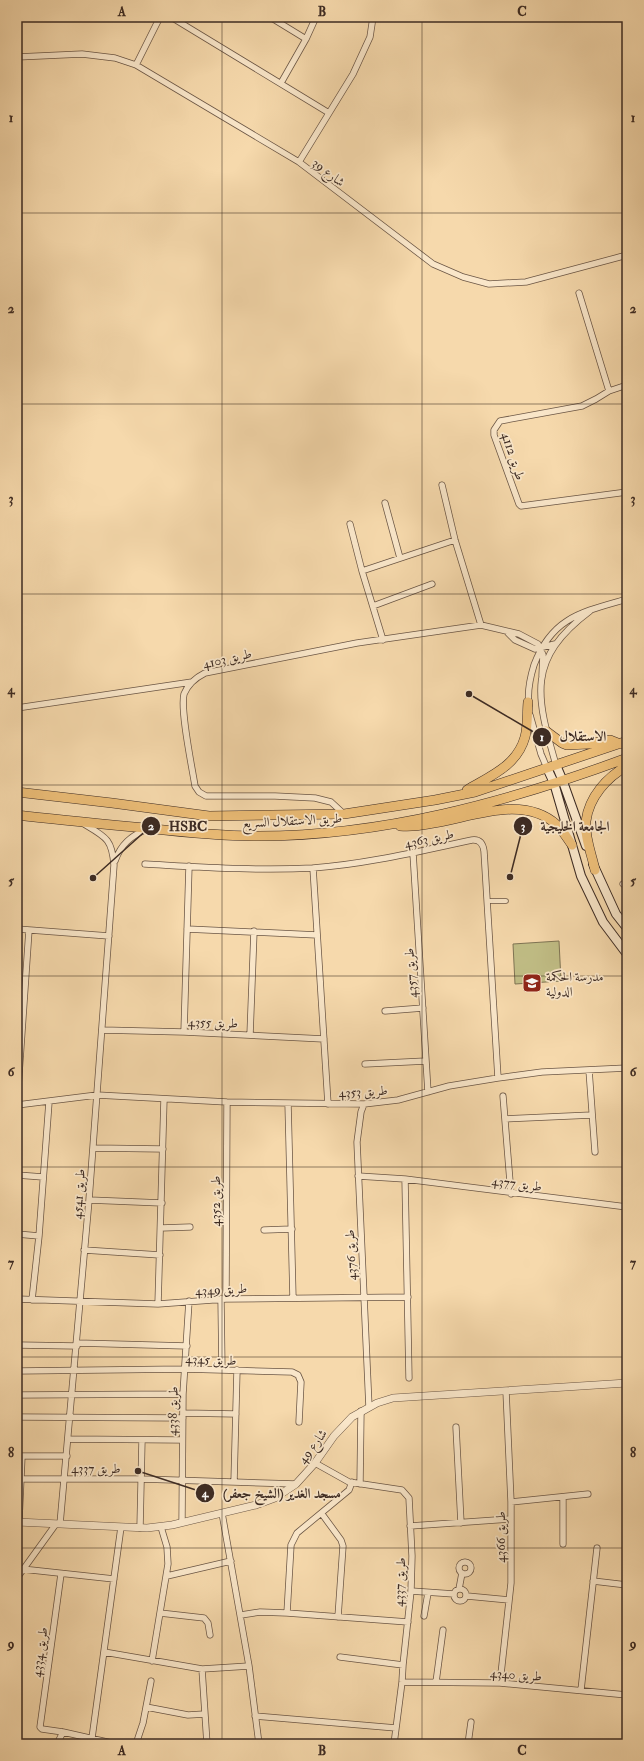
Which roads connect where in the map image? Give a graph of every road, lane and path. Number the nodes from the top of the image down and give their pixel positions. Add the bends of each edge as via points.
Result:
1 (160, 17) edge
2 (171, 17) edge
3 (270, 17) edge
4 (316, 17) edge
5 (373, 17) edge
6 (306, 39) junction
7 (17, 57) edge
8 (136, 65) junction
9 (281, 83) junction
10 (329, 113) junction
11 (298, 162) junction
12 (627, 255) edge
13 (579, 294) dead end
14 (627, 385) edge
15 (609, 391) junction
16 (442, 485) dead end
17 (627, 492) edge
18 (385, 503) dead end
19 (350, 524) dead end
20 (455, 540) junction
21 (400, 558) junction
22 (362, 571) junction
23 (432, 584) dead end
24 (627, 599) edge
25 (373, 606) junction
26 (595, 608) junction
27 (481, 625) junction
28 (383, 640) junction
29 (555, 644) junction
30 (541, 649) junction
31 (542, 676) junction
32 (192, 682) junction
33 (528, 702) junction
34 (17, 708) edge
35 (546, 730) junction
36 (624, 743) edge
37 (627, 758) edge
38 (551, 766) junction
39 (627, 766) edge
40 (558, 781) junction
41 (17, 792) edge
42 (457, 796) junction
43 (344, 814) junction
44 (17, 815) edge
45 (81, 822) junction
46 (391, 825) junction
47 (149, 829) junction
48 (572, 845) junction
49 (413, 853) junction
50 (145, 864) dead end
51 (114, 865) junction
52 (188, 866) junction
53 (313, 868) junction
54 (595, 870) junction
55 (488, 901) junction
56 (506, 901) dead end
57 (627, 928) edge
58 (17, 929) edge
59 (187, 929) junction
60 (29, 930) junction
61 (254, 931) junction
62 (317, 935) junction
63 (109, 936) junction
64 (627, 954) edge
65 (423, 1008) junction
66 (385, 1011) dead end
67 (102, 1030) junction
68 (184, 1032) junction
69 (250, 1035) junction
70 (324, 1039) junction
71 (426, 1060) junction
72 (365, 1064) dead end
73 (627, 1068) edge
74 (589, 1070) junction
75 (498, 1078) junction
76 (428, 1092) junction
77 (97, 1095) junction
78 (503, 1096) dead end
79 (164, 1099) junction
80 (49, 1102) junction
81 (227, 1102) junction
82 (288, 1103) junction
83 (328, 1104) junction
84 (364, 1104) junction
85 (17, 1105) edge
86 (592, 1115) junction
87 (505, 1119) junction
88 (93, 1148) junction
89 (163, 1149) junction
90 (595, 1152) dead end
91 (17, 1175) edge
92 (358, 1176) junction
93 (43, 1177) junction
94 (406, 1180) junction
95 (511, 1194) junction
96 (89, 1200) junction
97 (162, 1203) junction
98 (627, 1207) edge
99 (190, 1227) dead end
100 (161, 1228) junction
101 (292, 1229) junction
102 (264, 1230) dead end
103 (17, 1234) edge
104 (39, 1236) junction
105 (84, 1250) junction
106 (160, 1255) junction
107 (363, 1297) junction
108 (408, 1297) junction
109 (293, 1298) junction
110 (17, 1299) edge
111 (224, 1299) junction
112 (32, 1300) junction
113 (81, 1302) junction
114 (189, 1302) junction
115 (158, 1304) junction
116 (77, 1344) junction
117 (17, 1345) edge
118 (187, 1346) junction
119 (185, 1369) junction
120 (222, 1370) junction
121 (237, 1370) junction
122 (17, 1371) edge
123 (74, 1371) junction
124 (409, 1378) dead end
125 (627, 1383) edge
126 (506, 1391) junction
127 (183, 1394) junction
128 (17, 1395) edge
129 (72, 1395) junction
130 (369, 1407) junction
131 (361, 1411) junction
132 (236, 1414) junction
133 (183, 1415) junction
134 (17, 1417) edge
135 (70, 1417) junction
136 (299, 1422) dead end
137 (456, 1427) dead end
138 (68, 1439) junction
139 (142, 1440) junction
140 (182, 1440) junction
141 (20, 1456) edge
142 (67, 1456) junction
143 (315, 1463) junction
144 (20, 1479) edge
145 (64, 1479) junction
146 (142, 1479) junction
147 (182, 1480) junction
148 (234, 1482) junction
149 (352, 1482) junction
150 (296, 1484) junction
151 (360, 1484) junction
152 (588, 1494) dead end
153 (563, 1497) junction
154 (511, 1502) junction
155 (222, 1513) junction
156 (322, 1514) junction
157 (511, 1519) junction
158 (18, 1522) edge
159 (182, 1522) junction
160 (460, 1523) junction
161 (58, 1524) junction
162 (410, 1526) junction
163 (121, 1527) junction
164 (161, 1527) junction
165 (140, 1528) junction
166 (563, 1544) dead end
167 (597, 1548) dead end
168 (232, 1561) junction
169 (22, 1569) junction
170 (462, 1573) dead end
171 (61, 1574) junction
172 (167, 1576) junction
173 (17, 1578) edge
174 (114, 1579) junction
175 (593, 1581) junction
176 (627, 1584) edge
177 (459, 1589) junction
178 (411, 1592) junction
179 (428, 1593) junction
180 (454, 1594) junction
181 (466, 1596) junction
182 (509, 1600) junction
183 (160, 1613) junction
184 (288, 1613) junction
185 (240, 1615) junction
186 (424, 1616) dead end
187 (338, 1617) junction
188 (408, 1622) junction
189 (443, 1630) dead end
190 (210, 1635) dead end
191 (104, 1652) junction
192 (340, 1658) dead end
193 (152, 1661) junction
194 (403, 1665) junction
195 (249, 1666) junction
196 (202, 1669) junction
197 (17, 1673) edge
198 (17, 1681) edge
199 (151, 1681) dead end
200 (402, 1682) junction
201 (436, 1682) junction
202 (500, 1683) junction
203 (581, 1690) junction
204 (627, 1695) edge
205 (146, 1707) junction
206 (205, 1714) junction
207 (255, 1716) junction
208 (471, 1722) dead end
209 (396, 1728) junction
210 (62, 1732) junction
211 (92, 1738) junction
212 (57, 1744) edge
213 (116, 1744) edge
214 (136, 1744) edge
215 (206, 1744) edge
216 (259, 1744) edge
217 (394, 1744) edge
218 (468, 1744) edge

1 - 8 street
2 - 9 street
3 - 6 street
4 - 6 street
5 - 10 street via 370,37 353,74
6 - 9 street
7 - 8 street, شارع 39 via 82,54 115,58
8 - 11 street, شارع 39
9 - 10 street
10 - 11 street
11 - 12 street, شارع 39 via 433,264 463,277 489,284 526,282
13 - 15 street
14 - 15 street
15 - 17 street, طريق 4112 via 577,408 500,421 494,435 521,506
16 - 20 street
18 - 21 street
19 - 22 street
20 - 21 street
20 - 27 street
21 - 22 street
22 - 25 street
23 - 25 street
24 - 26 street
25 - 28 street
26 - 29 street via 573,624
26 - 30 street via 564,622 550,635
27 - 28 street, طريق 4103
27 - 30 street, طريق 4103 via 508,632 515,640
28 - 32 street, طريق 4103 via 205,673
29 - 30 street
29 - 31 street
30 - 31 street via 544,655
30 - 33 street via 531,674
31 - 35 street via 540,703
32 - 34 street
32 - 43 street, طريق 4103 via 185,692 183,704 195,786 199,792 206,796 320,798 331,802
33 - 38 street via 532,725
33 - 42 main road via 525,736 515,757 499,772
35 - 36 main road via 567,745 610,740
35 - 38 street
36 - 38 main road, طريق الاستقلال السريع
37 - 40 main road, طريق الاستقلال السريع
38 - 40 main road
38 - 42 main road, طريق الاستقلال السريع via 492,787
39 - 54 main road via 610,777 590,805 586,822
40 - 46 main road, طريق الاستقلال السريع via 497,801
40 - 48 main road
40 - 54 main road
41 - 43 main road, طريق الاستقلال السريع via 209,816
42 - 43 main road, طريق الاستقلال السريع
44 - 45 main road, طريق الاستقلال السريع
45 - 47 main road, طريق الاستقلال السريع
45 - 51 street via 103,836 111,845
46 - 47 main road, طريق الاستقلال السريع via 345,831 254,836
46 - 48 main road via 407,827 522,809 545,816 557,825
47 - 51 street via 135,835 124,844
48 - 64 main road via 581,876 603,922
49 - 53 street, طريق 4363
49 - 55 street, طريق 4363 via 478,840 484,851
49 - 65 street, طريق 4357
50 - 52 street, طريق 4363
51 - 63 street, طريق 4541
52 - 53 street, طريق 4363
52 - 59 street
53 - 62 street
54 - 57 main road via 616,914
55 - 56 street
55 - 75 street, طريق 4363
58 - 60 street
59 - 61 street
59 - 68 street
60 - 63 street
60 - 85 street
61 - 62 street
61 - 69 street
62 - 70 street
63 - 67 street, طريق 4541
65 - 66 street
65 - 71 street, طريق 4357
67 - 68 street, طريق 4355
67 - 77 street, طريق 4541
68 - 69 street, طريق 4355
69 - 70 street, طريق 4355
70 - 83 street
71 - 72 street
71 - 76 street, طريق 4357
73 - 74 street, طريق 4353
74 - 75 street, طريق 4353 via 542,1072
74 - 86 street
75 - 76 street, طريق 4353
76 - 84 street, طريق 4353 via 398,1100
77 - 79 street, طريق 4353
77 - 80 street, طريق 4353
77 - 88 street, طريق 4541
78 - 87 street
79 - 81 street, طريق 4353
79 - 89 street
80 - 85 street, طريق 4353
80 - 93 street
81 - 82 street, طريق 4353
81 - 111 street, طريق 4352
82 - 83 street, طريق 4353
82 - 101 street
83 - 84 street, طريق 4353
84 - 92 street, طريق 4376 via 357,1142
86 - 87 street
86 - 90 street
87 - 95 street
88 - 89 street
88 - 96 street, طريق 4541
89 - 97 street
91 - 93 street
92 - 94 street, طريق 4377
92 - 107 street, طريق 4376
93 - 104 street
94 - 95 street, طريق 4377
94 - 108 street
95 - 98 street, طريق 4377
96 - 97 street
96 - 105 street, طريق 4541
97 - 100 street
99 - 100 street
100 - 106 street
101 - 102 street
101 - 109 street
103 - 104 street
104 - 112 street
105 - 106 street
105 - 113 street, طريق 4541
106 - 115 street
107 - 108 street, طريق 4349
107 - 109 street, طريق 4349
107 - 130 street, طريق 4376
108 - 124 street
109 - 111 street, طريق 4349
110 - 112 street, طريق 4349
111 - 114 street, طريق 4349
111 - 120 street, طريق 4352
112 - 113 street, طريق 4349
113 - 115 street, طريق 4349
113 - 116 street, طريق 4541
114 - 115 street, طريق 4349
114 - 118 street, طريق 4338
116 - 117 street
116 - 118 street
116 - 123 street, طريق 4541
118 - 119 street, طريق 4338
119 - 120 street, طريق 4345
119 - 123 street, طريق 4345
119 - 127 street, طريق 4338
120 - 121 street, طريق 4345
121 - 132 street
121 - 136 street, طريق 4345 via 292,1372 298,1375 301,1382
122 - 123 street, طريق 4345
123 - 129 street, طريق 4541
125 - 126 street, شارع 49
126 - 130 street, شارع 49 via 401,1397 384,1400
126 - 154 street, طريق 4366
127 - 129 street
127 - 133 street, طريق 4338
128 - 129 street
129 - 135 street, طريق 4541
130 - 131 street, شارع 49
131 - 143 street, شارع 49 via 339,1429
131 - 151 street
132 - 133 street
132 - 148 street
133 - 135 street
133 - 140 street, طريق 4338
134 - 135 street
135 - 138 street, طريق 4541
137 - 160 street
138 - 139 street
138 - 142 street, طريق 4541
139 - 140 street
139 - 146 street
140 - 147 street, طريق 4338
141 - 142 street
141 - 144 street
142 - 145 street, طريق 4541
143 - 149 street, طريق 4337
143 - 150 street, شارع 49
144 - 145 street, طريق 4337
144 - 158 street
145 - 146 street, طريق 4337
145 - 161 street, طريق 4541
146 - 147 street, طريق 4337
146 - 165 street
147 - 148 street, طريق 4337
147 - 159 street, طريق 4338
148 - 150 street, طريق 4337
149 - 151 street, طريق 4337
149 - 156 street via 349,1490
150 - 155 street, شارع 49 via 275,1498
151 - 162 street, طريق 4337 via 402,1490 409,1498
152 - 153 street
153 - 154 street
153 - 166 street
154 - 157 street, طريق 4366
155 - 159 street, شارع 49
155 - 168 street
156 - 184 street via 297,1533 292,1542
156 - 187 street via 341,1540 342,1546
157 - 160 street
157 - 182 street, طريق 4366
158 - 161 street, شارع 49
159 - 164 street, شارع 49
160 - 162 street
161 - 163 street, شارع 49
161 - 169 street
162 - 178 street, طريق 4337
163 - 165 street, شارع 49
163 - 174 street
164 - 165 street, شارع 49
164 - 172 street via 168,1555
167 - 175 street
168 - 172 street
168 - 185 street
169 - 171 street
169 - 173 street
170 - 177 street
171 - 174 street
171 - 210 street, طريق 4334 via 40,1727
172 - 183 street
174 - 191 street
175 - 176 street
175 - 203 street
177 - 180 street via 455,1590
177 - 181 street via 463,1589
178 - 179 street
178 - 188 street, طريق 4337
179 - 180 street
179 - 186 street
180 - 181 street via 457,1600 465,1599
181 - 182 street
182 - 202 street, طريق 4366
183 - 190 street via 204,1618 208,1623
183 - 193 street
184 - 185 street via 260,1612
184 - 187 street
185 - 195 street
187 - 188 street
188 - 194 street, طريق 4337
189 - 201 street
191 - 193 street
191 - 211 street
192 - 194 street
193 - 196 street
194 - 200 street, طريق 4337
195 - 196 street
195 - 207 street
196 - 206 street
197 - 198 street
199 - 205 street
200 - 201 street, طريق 4340
200 - 209 street, طريق 4337
201 - 202 street, طريق 4340
202 - 203 street, طريق 4340
203 - 204 street, طريق 4340
205 - 206 street via 179,1714
205 - 214 street
206 - 215 street
207 - 209 street
207 - 216 street
208 - 218 street
209 - 217 street, طريق 4337
210 - 211 street, طريق 4334
210 - 212 street
211 - 213 street, طريق 4334

